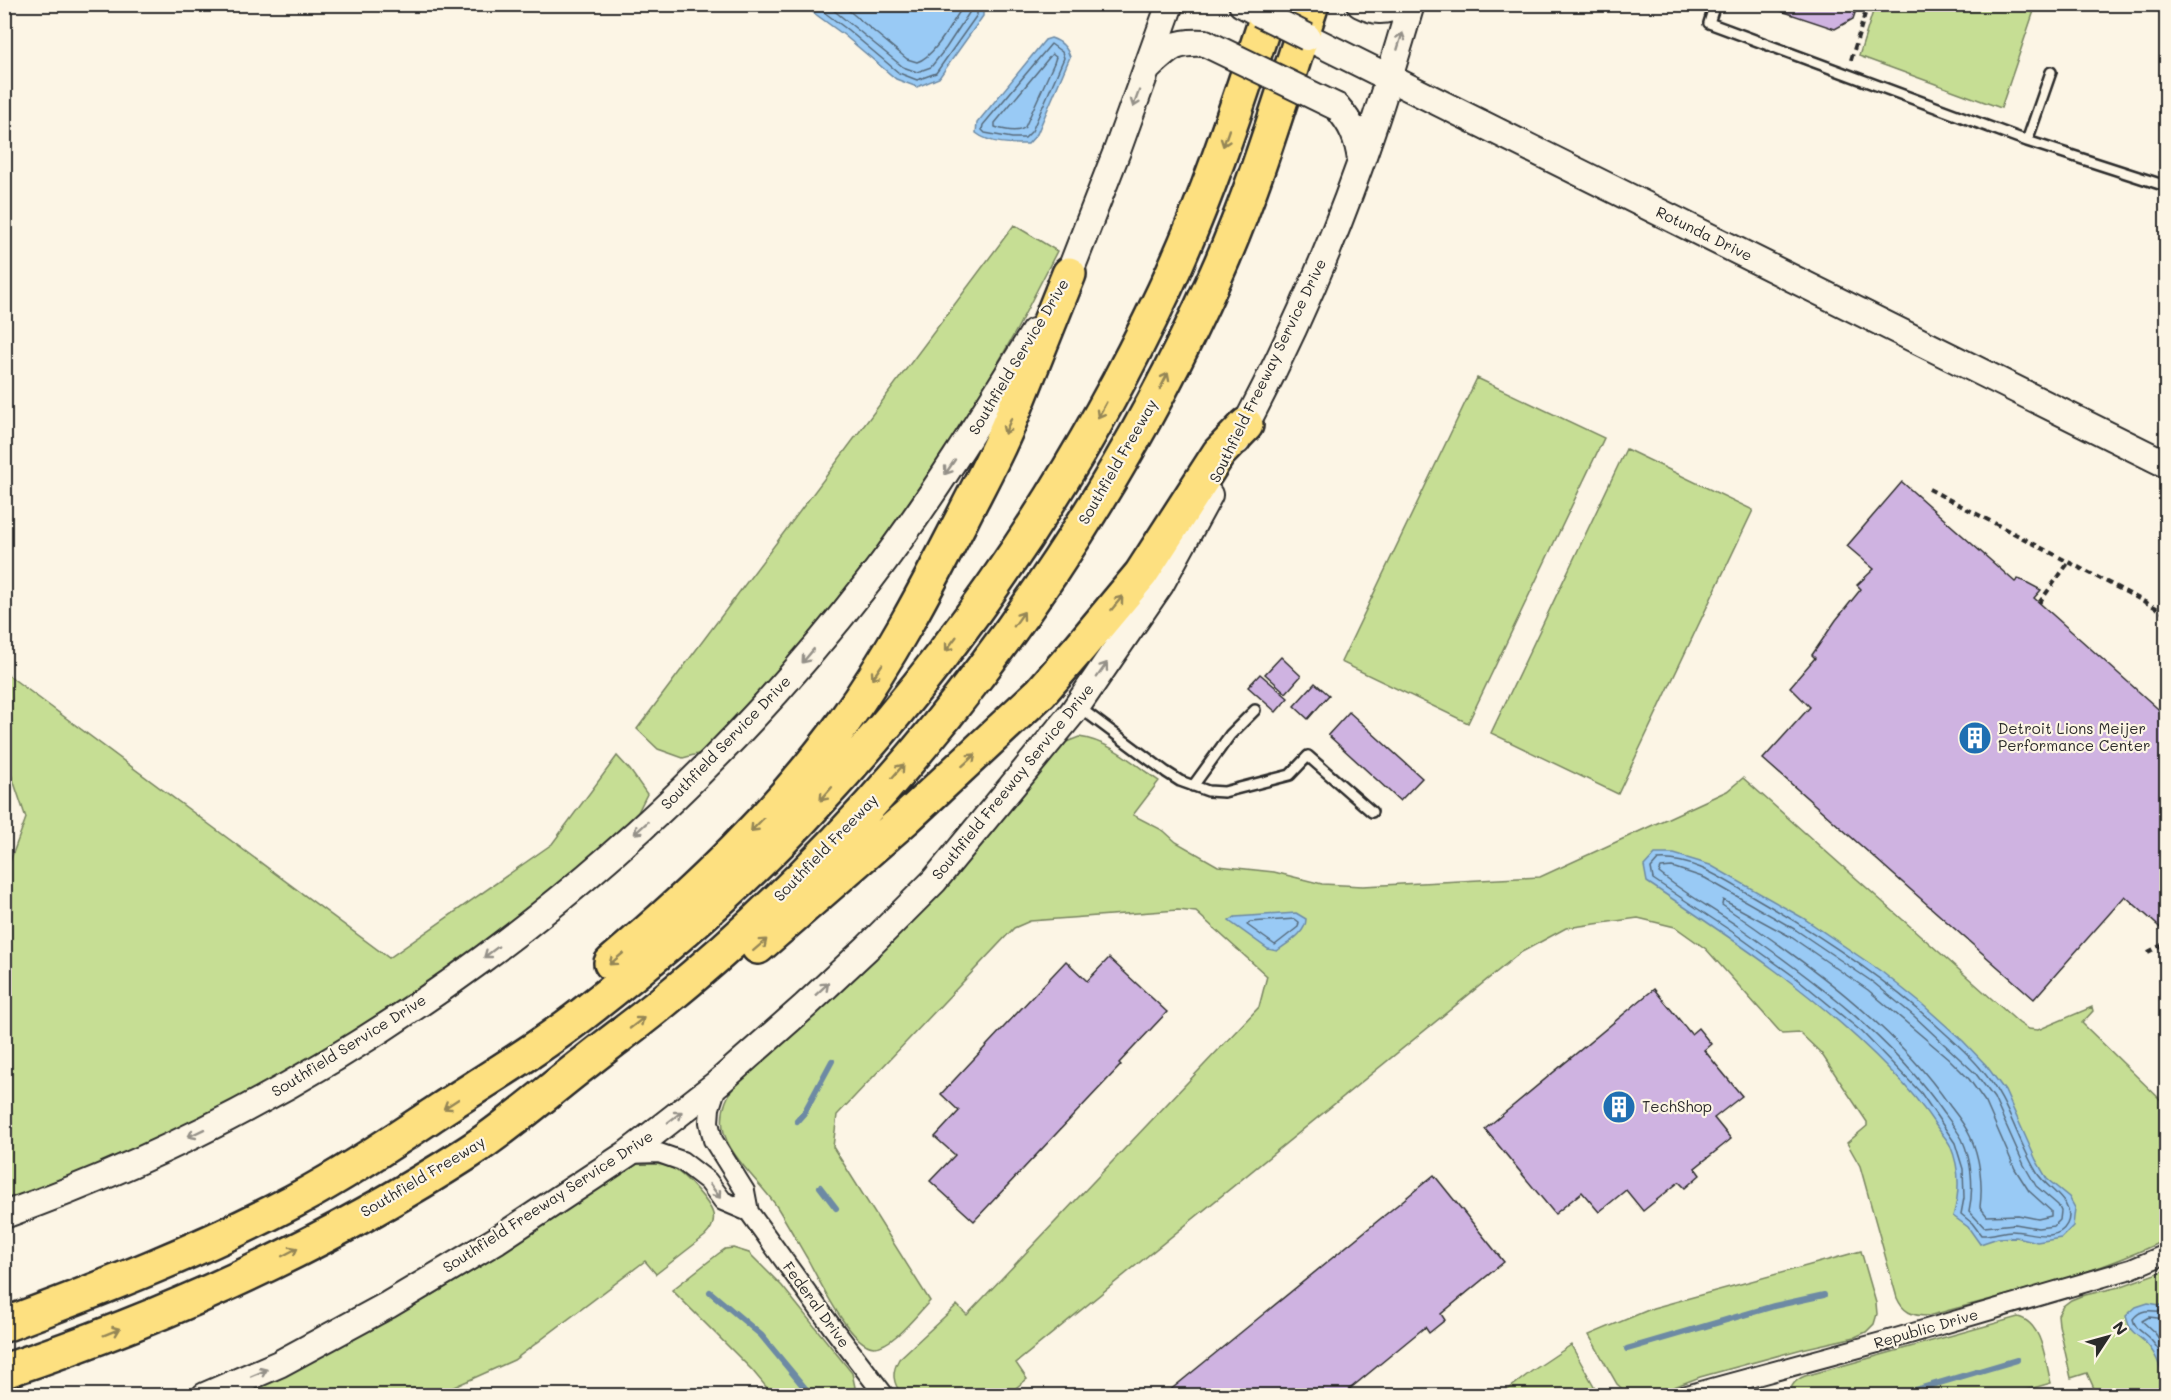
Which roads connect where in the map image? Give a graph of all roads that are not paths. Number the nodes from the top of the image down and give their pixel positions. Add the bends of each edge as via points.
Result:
1 (1170, 4) edge
2 (1242, 4) edge
3 (1272, 4) edge
4 (1312, 4) edge
5 (1399, 4) edge
6 (1411, 4) edge
7 (1715, 4) edge
8 (1365, 7) edge
9 (1147, 69) junction
10 (2051, 72) dead end
11 (1389, 77) junction
12 (2027, 141) junction
13 (1361, 160) junction
14 (2166, 186) edge
15 (1069, 274) junction
16 (1246, 425) junction
17 (2166, 464) edge
18 (1077, 706) junction
19 (1255, 710) dead end
20 (1193, 786) junction
21 (1372, 812) dead end
22 (500, 1072) junction
23 (718, 1083) junction
24 (474, 1148) junction
25 (627, 1154) junction
26 (299, 1198) junction
27 (749, 1212) junction
28 (4, 1215) edge
29 (2166, 1254) edge
30 (4, 1303) edge
31 (4, 1325) edge
32 (58, 1353) junction
33 (4, 1371) edge
34 (4, 1385) edge
35 (205, 1395) edge
36 (885, 1395) edge
37 (1683, 1395) edge

1 - 9 main road, Southfield Service Drive
2 - 11 main road, Rotunda Drive, bridge
3 -> 22 highway via 1208,190 1165,290 1084,443 970,619 930,672 816,804 744,875 668,945 589,1009
24 -> 4 highway, Southfield Freeway via 664,1001 778,898 843,834 961,698 1004,641 1065,552 1189,332 1240,220
5 - 8 main road via 1385,11
11 -> 6 main road, Southfield Freeway Service Drive
7 - 12 lane via 1709,23
9 - 13 main road, bridge via 1168,49 1185,42 1205,43 1337,107 1358,139
9 -> 15 main road, Southfield Service Drive
10 - 12 lane
11 - 13 main road, Southfield Freeway Service Drive
11 - 17 main road, Rotunda Drive
12 - 14 lane
13 - 16 main road, Southfield Freeway Service Drive via 1306,298
15 -> 22 highway via 1010,422 982,479 892,650 844,722 716,869 541,1021
15 -> 28 main road, Southfield Service Drive via 967,442 869,581 737,736 614,852 446,985 322,1066 249,1108 152,1155
18 -> 16 main road, Southfield Freeway Service Drive via 1160,585
24 -> 16 highway via 593,1082 657,1033 991,740 1041,692 1134,583 1220,453
18 - 20 lane via 1156,766
23 -> 18 main road, Southfield Freeway Service Drive via 867,948 934,881
19 - 20 lane via 1230,735
20 - 21 lane via 1216,792 1235,790 1290,775 1308,756
22 -> 26 highway
25 -> 23 main road, Southfield Freeway Service Drive
23 - 27 street, Federal Drive via 710,1108 713,1140 745,1191
32 -> 24 highway, Southfield Freeway via 185,1303 278,1259 387,1202
25 -> 27 street, Federal Drive via 659,1153 682,1161 708,1181 723,1201
35 -> 25 main road, Southfield Freeway Service Drive via 279,1364 388,1305
26 - 30 highway via 227,1212 134,1255
26 - 31 highway via 136,1275
27 - 36 street, Federal Drive
29 - 37 street, Republic Drive via 2130,1269 1896,1338
32 - 33 highway, Southfield Freeway
32 - 34 highway

